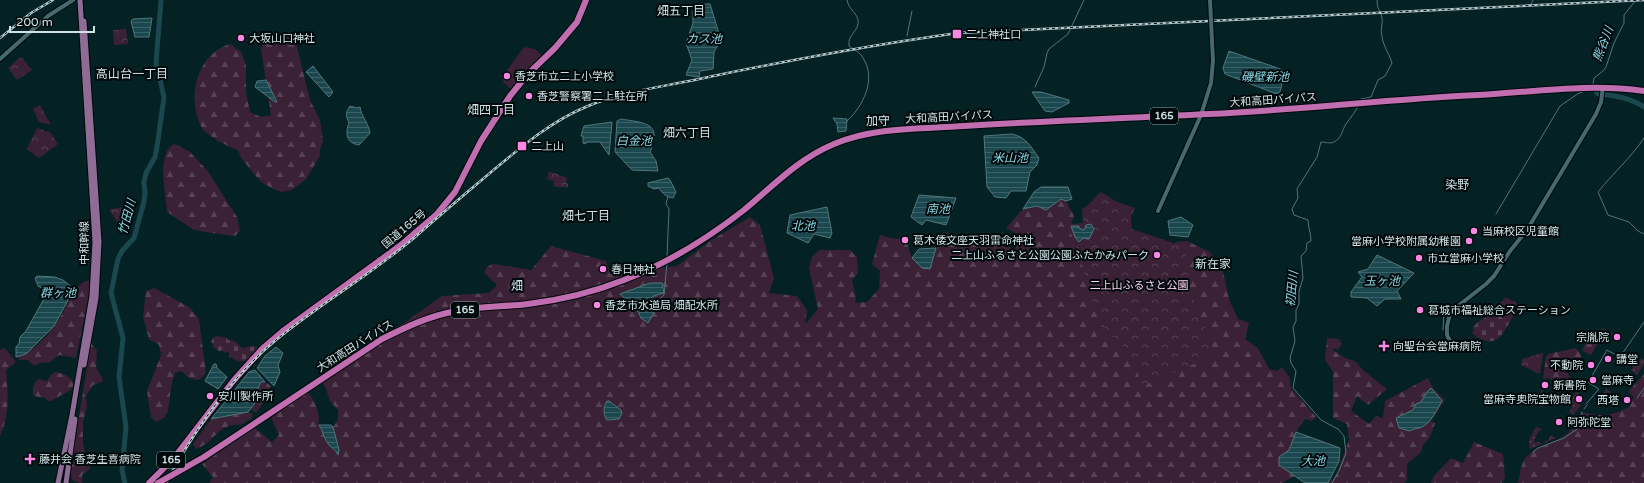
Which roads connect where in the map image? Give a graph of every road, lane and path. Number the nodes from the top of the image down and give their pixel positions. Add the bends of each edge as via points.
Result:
1 (73, 0) edge
2 (80, 0) edge
3 (83, 0) edge
4 (586, 0) edge
5 (1210, 0) edge
6 (0, 59) edge
7 (1602, 89) junction
8 (1644, 91) edge
9 (1201, 114) junction
10 (1158, 211) dead end
11 (1450, 342) dead end
12 (191, 436) junction
13 (68, 468) junction
14 (58, 483) edge
15 (62, 483) edge
16 (66, 483) edge
17 (150, 483) edge
18 (157, 483) edge

1 - 6 street via 48,16
2 - 14 main road, 中和幹線 via 95,242 92,296
3 - 13 main road, 中和幹線 via 99,250 96,298
4 - 12 highway, 国道165号 / 165 via 577,22 510,96 481,142 455,192 437,214 376,264 274,338 244,368
5 - 9 street, bridge via 1213,61 1211,83
7 - 8 highway, 大和高田バイパス / 165
7 - 9 highway, 大和高田バイパス / 165 via 1591,87
7 - 11 street via 1601,102 1583,136 1527,230 1490,281 1450,314 1447,326
9 - 10 street
9 - 18 highway, 大和高田バイパス / 165, bridge via 977,125 868,134 834,143 804,159 744,210 693,247 649,270 578,294 528,304 457,310 408,325 382,339 204,457
12 - 17 highway, 国道165号 / 165
12 - 18 highway, 国道165号 / 165
13 - 15 main road
13 - 16 main road, 中和幹線

